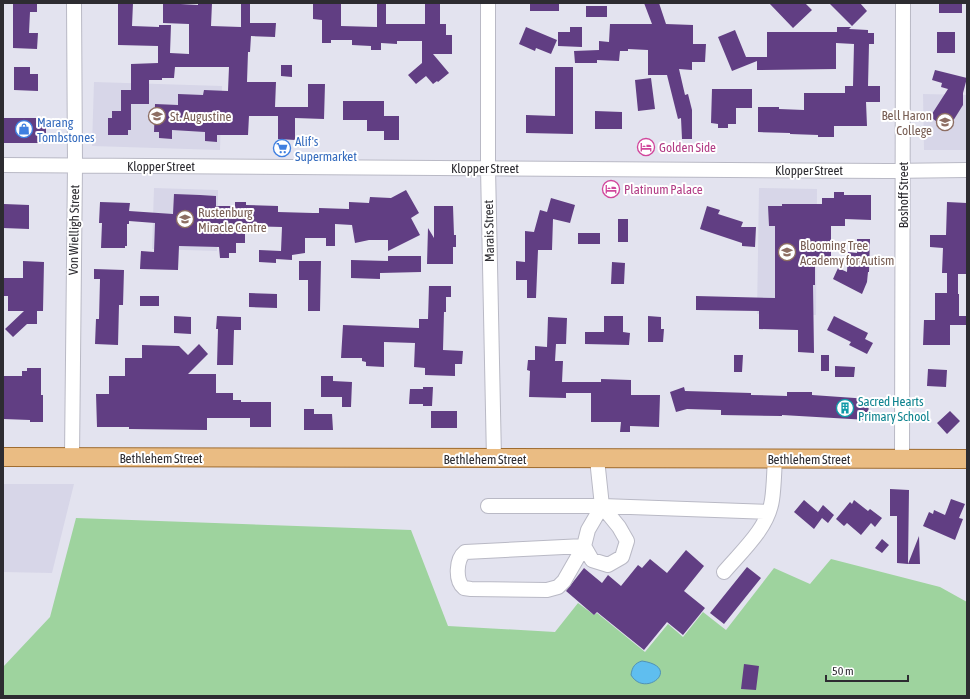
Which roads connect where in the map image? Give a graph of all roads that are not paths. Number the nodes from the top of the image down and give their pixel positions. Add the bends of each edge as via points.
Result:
1 (74, 3) edge
2 (488, 3) edge
3 (903, 3) edge
4 (3, 165) edge
5 (75, 165) junction
6 (488, 168) junction
7 (967, 170) edge
8 (903, 171) junction
9 (3, 457) edge
10 (72, 457) junction
11 (494, 459) junction
12 (597, 459) junction
13 (775, 459) junction
14 (902, 459) junction
15 (967, 460) edge
16 (488, 506) dead end
17 (602, 506) junction
18 (768, 512) junction
19 (584, 546) junction
20 (724, 572) dead end

1 - 5 street, Von Wielligh Street
2 - 6 street, Marais Street
3 - 8 street, Boshoff Street
4 - 5 street, Klopper Street
5 - 6 street, Klopper Street
5 - 10 street, Von Wielligh Street
6 - 8 street, Klopper Street
6 - 11 street, Marais Street
7 - 8 street, Klopper Street
8 - 14 street, Boshoff Street
9 - 10 main road, Bethlehem Street
10 - 11 main road, Bethlehem Street
11 - 12 main road, Bethlehem Street
12 - 13 main road, Bethlehem Street
12 - 17 street
13 - 14 main road, Bethlehem Street
13 - 18 street via 772,501
14 - 15 main road, Bethlehem Street
16 - 17 street
17 - 18 street
17 - 19 street via 588,530
17 - 19 street via 626,541 622,557 608,565 597,562 592,560
18 - 20 street via 754,537
19 - 19 street via 465,552 458,562 460,584 471,589 547,590 558,587 564,582

